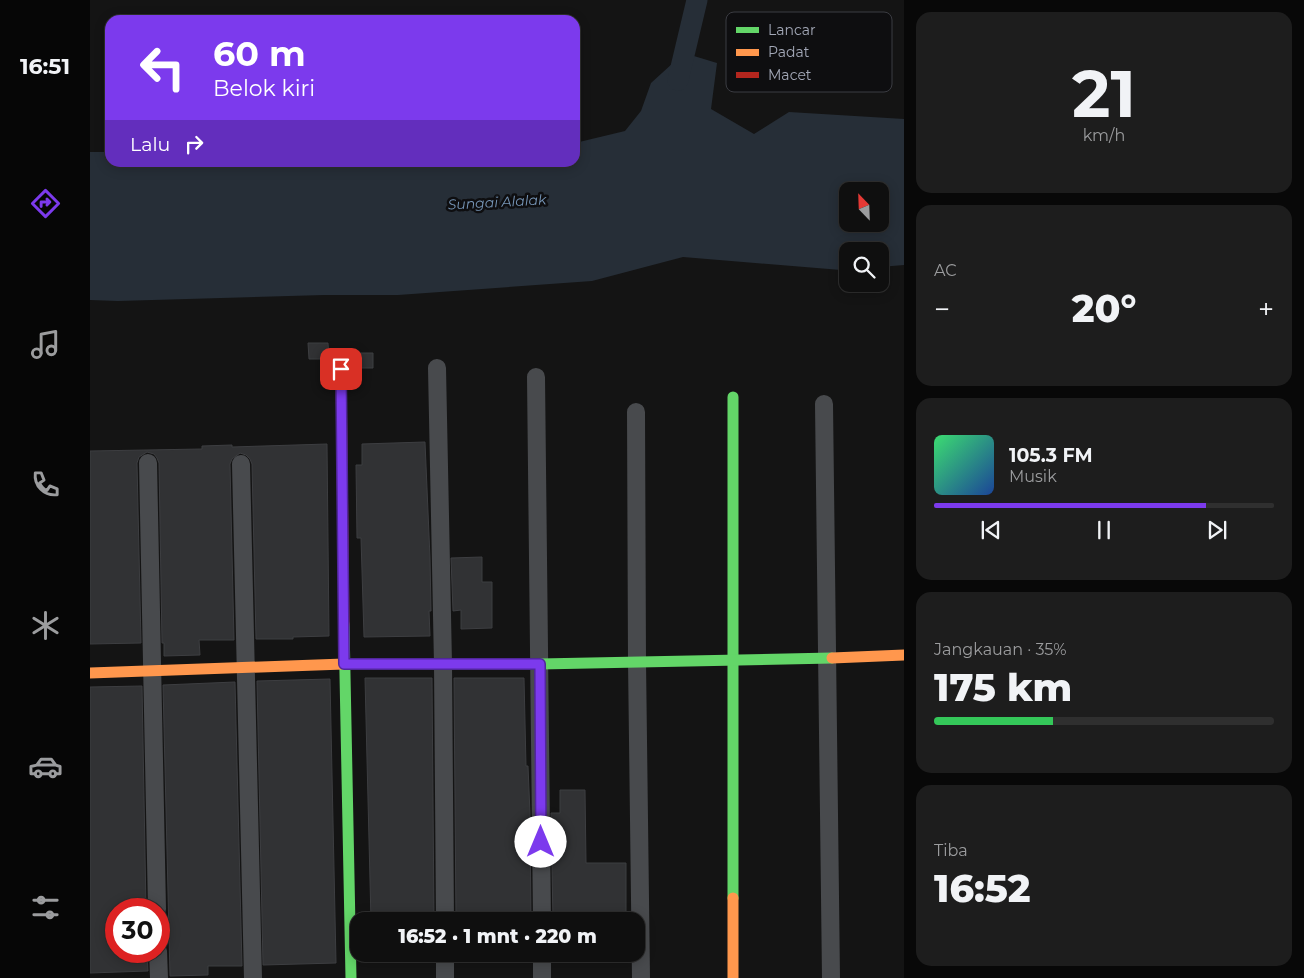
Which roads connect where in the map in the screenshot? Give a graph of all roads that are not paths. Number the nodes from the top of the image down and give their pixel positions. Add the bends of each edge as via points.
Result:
1 (437, 368) dead end
2 (341, 369) dead end
3 (536, 377) dead end
4 (732, 397) dead end
5 (824, 404) dead end
6 (636, 412) dead end
7 (148, 463) dead end
8 (241, 464) dead end
9 (904, 655) edge
10 (827, 658) junction
11 (733, 659) junction
12 (637, 661) junction
13 (344, 664) junction
14 (443, 664) junction
15 (540, 664) junction
16 (246, 667) junction
17 (153, 670) junction
18 (90, 673) edge
19 (158, 898) edge
20 (445, 912) edge
21 (542, 912) edge
22 (445, 962) edge
23 (542, 962) edge
24 (158, 963) edge
25 (159, 978) edge
26 (253, 978) edge
27 (351, 978) edge
28 (445, 978) edge
29 (542, 978) edge
30 (641, 978) edge
31 (733, 978) edge
32 (831, 978) edge

1 - 14 street
2 - 13 street
3 - 15 street
4 - 11 street
5 - 10 street
6 - 12 street
7 - 17 street
8 - 16 street
9 - 10 street
10 - 11 street
10 - 32 street
11 - 12 street
11 - 31 street
12 - 15 street
12 - 30 street
13 - 14 street
13 - 16 street
13 - 27 street
14 - 15 street
14 - 20 street
15 - 21 street
16 - 17 street
16 - 26 street
17 - 18 street
17 - 19 street
22 - 28 street
23 - 29 street
24 - 25 street

